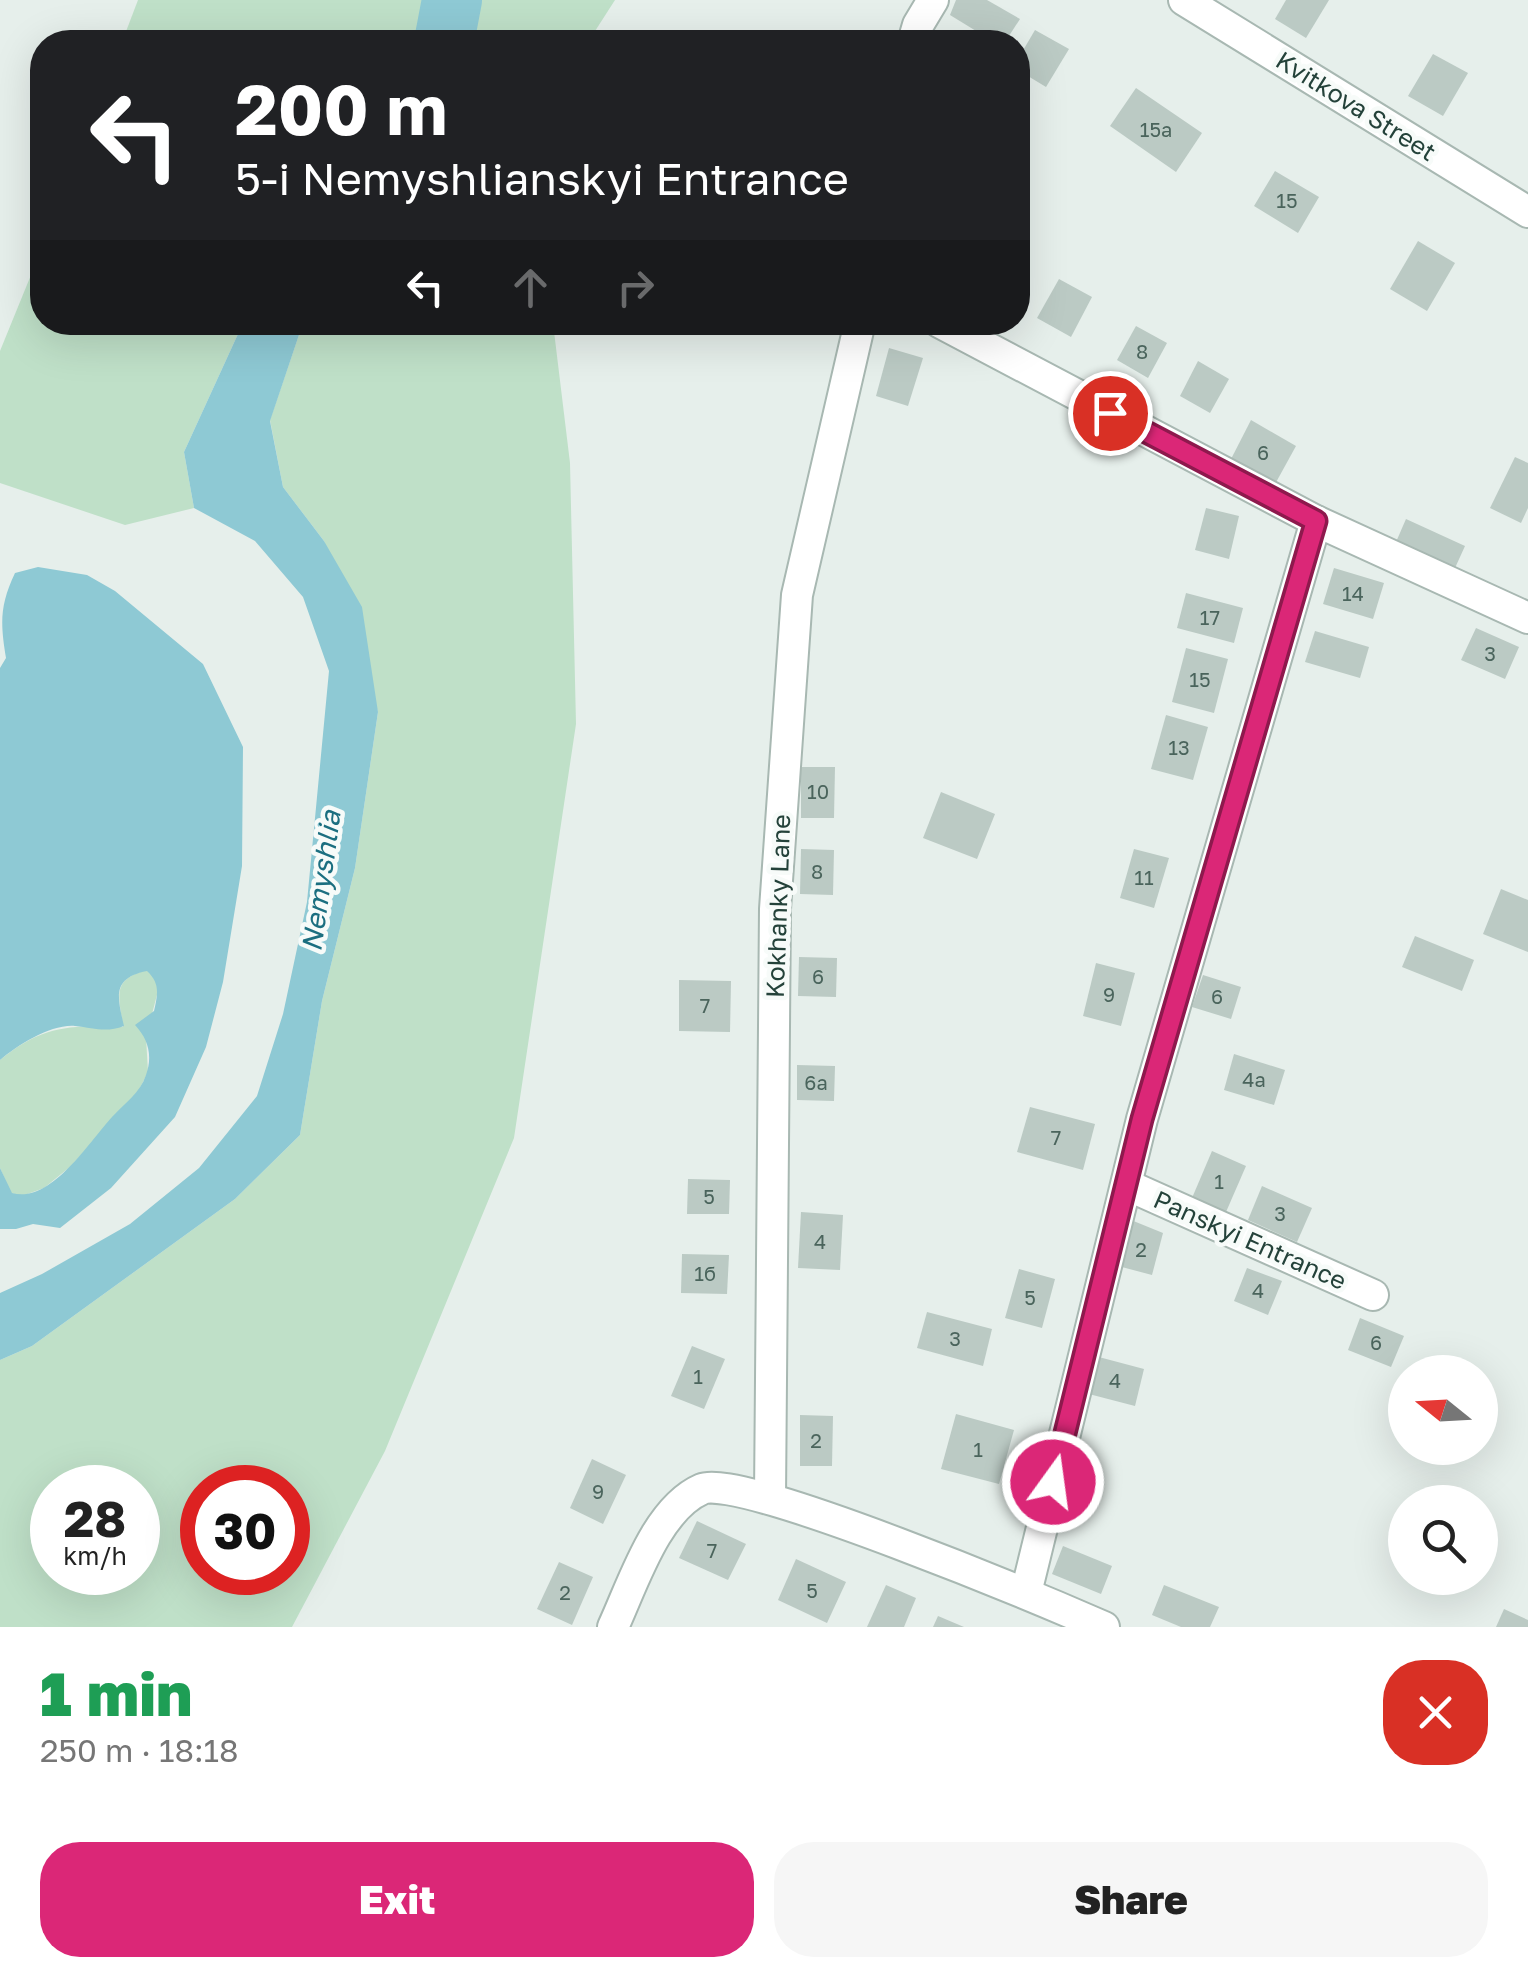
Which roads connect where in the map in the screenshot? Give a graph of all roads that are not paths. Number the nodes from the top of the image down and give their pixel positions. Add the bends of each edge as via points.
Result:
1 (932, 0) edge
2 (1184, 0) edge
3 (917, 30) edge
4 (1528, 212) edge
5 (857, 335) edge
6 (964, 335) edge
7 (1316, 521) junction
8 (1528, 618) edge
9 (1127, 1185) junction
10 (1373, 1295) dead end
11 (770, 1497) junction
12 (1026, 1593) junction
13 (613, 1627) edge
14 (1104, 1627) edge

1 - 3 street
2 - 4 street, Kvitkova Street
5 - 11 street, Kokhanky Lane via 797,595 774,909
6 - 7 street
7 - 8 street
7 - 9 street
9 - 10 street, Panskyi Entrance
9 - 12 street
11 - 12 street
11 - 13 street via 707,1487 686,1499 662,1524
12 - 14 street

